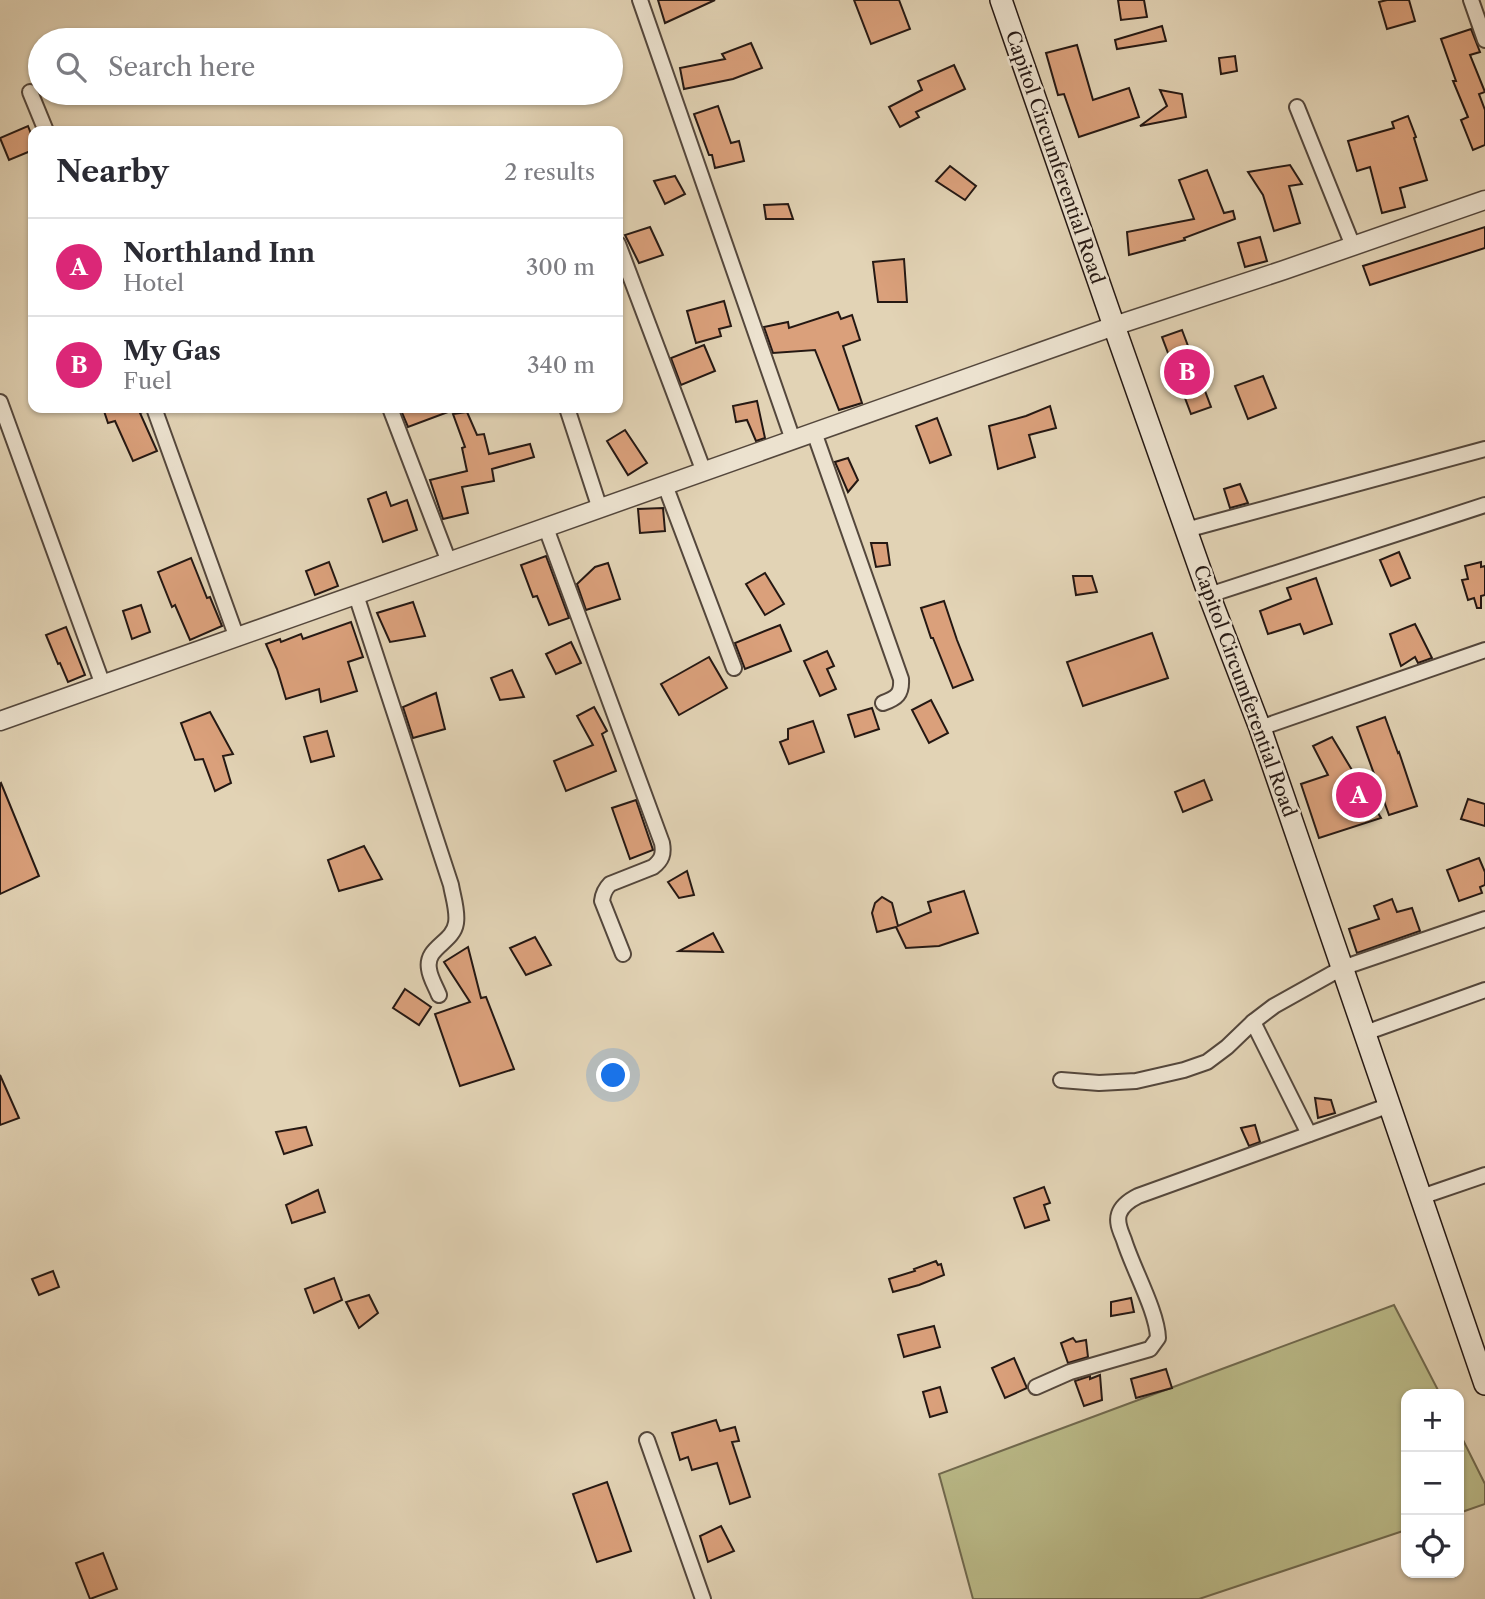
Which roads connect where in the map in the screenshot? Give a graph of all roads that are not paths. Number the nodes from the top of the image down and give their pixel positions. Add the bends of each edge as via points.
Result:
1 (640, 0) edge
2 (1001, 0) edge
3 (1471, 0) edge
4 (1485, 40) edge
5 (35, 105) edge
6 (1297, 107) dead end
7 (44, 126) edge
8 (1485, 200) edge
9 (1353, 246) junction
10 (623, 257) edge
11 (1114, 326) junction
12 (0, 402) edge
13 (156, 413) edge
14 (392, 413) edge
15 (569, 413) edge
16 (814, 432) junction
17 (793, 440) junction
18 (1485, 449) edge
19 (704, 471) junction
20 (665, 485) junction
21 (1485, 505) edge
22 (600, 509) junction
23 (546, 528) junction
24 (1186, 530) junction
25 (449, 562) junction
26 (356, 595) junction
27 (1209, 595) junction
28 (237, 638) junction
29 (1485, 650) edge
30 (734, 668) dead end
31 (103, 685) junction
32 (883, 702) dead end
33 (0, 721) edge
34 (1260, 728) junction
35 (1485, 919) edge
36 (623, 954) dead end
37 (1342, 968) junction
38 (1485, 990) edge
39 (439, 995) dead end
40 (1253, 1022) junction
41 (1365, 1032) junction
42 (1061, 1080) dead end
43 (1390, 1105) junction
44 (1309, 1134) junction
45 (1485, 1175) edge
46 (1421, 1198) junction
47 (1485, 1384) edge
48 (1036, 1387) dead end
49 (647, 1440) dead end
50 (703, 1599) edge

1 - 17 street
2 - 11 main road, Capitol Circumferential Road
3 - 4 street
5 - 7 street
6 - 9 street
8 - 9 street
9 - 11 street
10 - 19 street
11 - 16 street
11 - 24 main road, Capitol Circumferential Road
12 - 31 street
13 - 28 street
14 - 25 street
15 - 22 street
16 - 17 street
16 - 32 street via 901,679 899,694
17 - 19 street
18 - 24 street
19 - 20 street
20 - 22 street
20 - 30 street
21 - 27 street
22 - 23 street
23 - 25 street
23 - 36 street via 662,843 663,852 653,867 605,888 602,901
24 - 27 main road, Capitol Circumferential Road
25 - 26 street
26 - 28 street
26 - 39 street via 451,885 456,927 429,958 428,968
27 - 34 main road, Capitol Circumferential Road
28 - 31 street
29 - 34 street
31 - 33 street
34 - 37 main road, Capitol Circumferential Road
35 - 37 street
37 - 40 street
37 - 41 main road, Capitol Circumferential Road
38 - 41 street
40 - 42 street via 1207,1062 1184,1070 1136,1081
40 - 44 street
41 - 43 main road, Capitol Circumferential Road
43 - 44 street
43 - 46 main road, Capitol Circumferential Road
44 - 48 street via 1130,1200 1118,1222 1158,1338 1150,1349
45 - 46 street
46 - 47 main road, Capitol Circumferential Road
49 - 50 street

